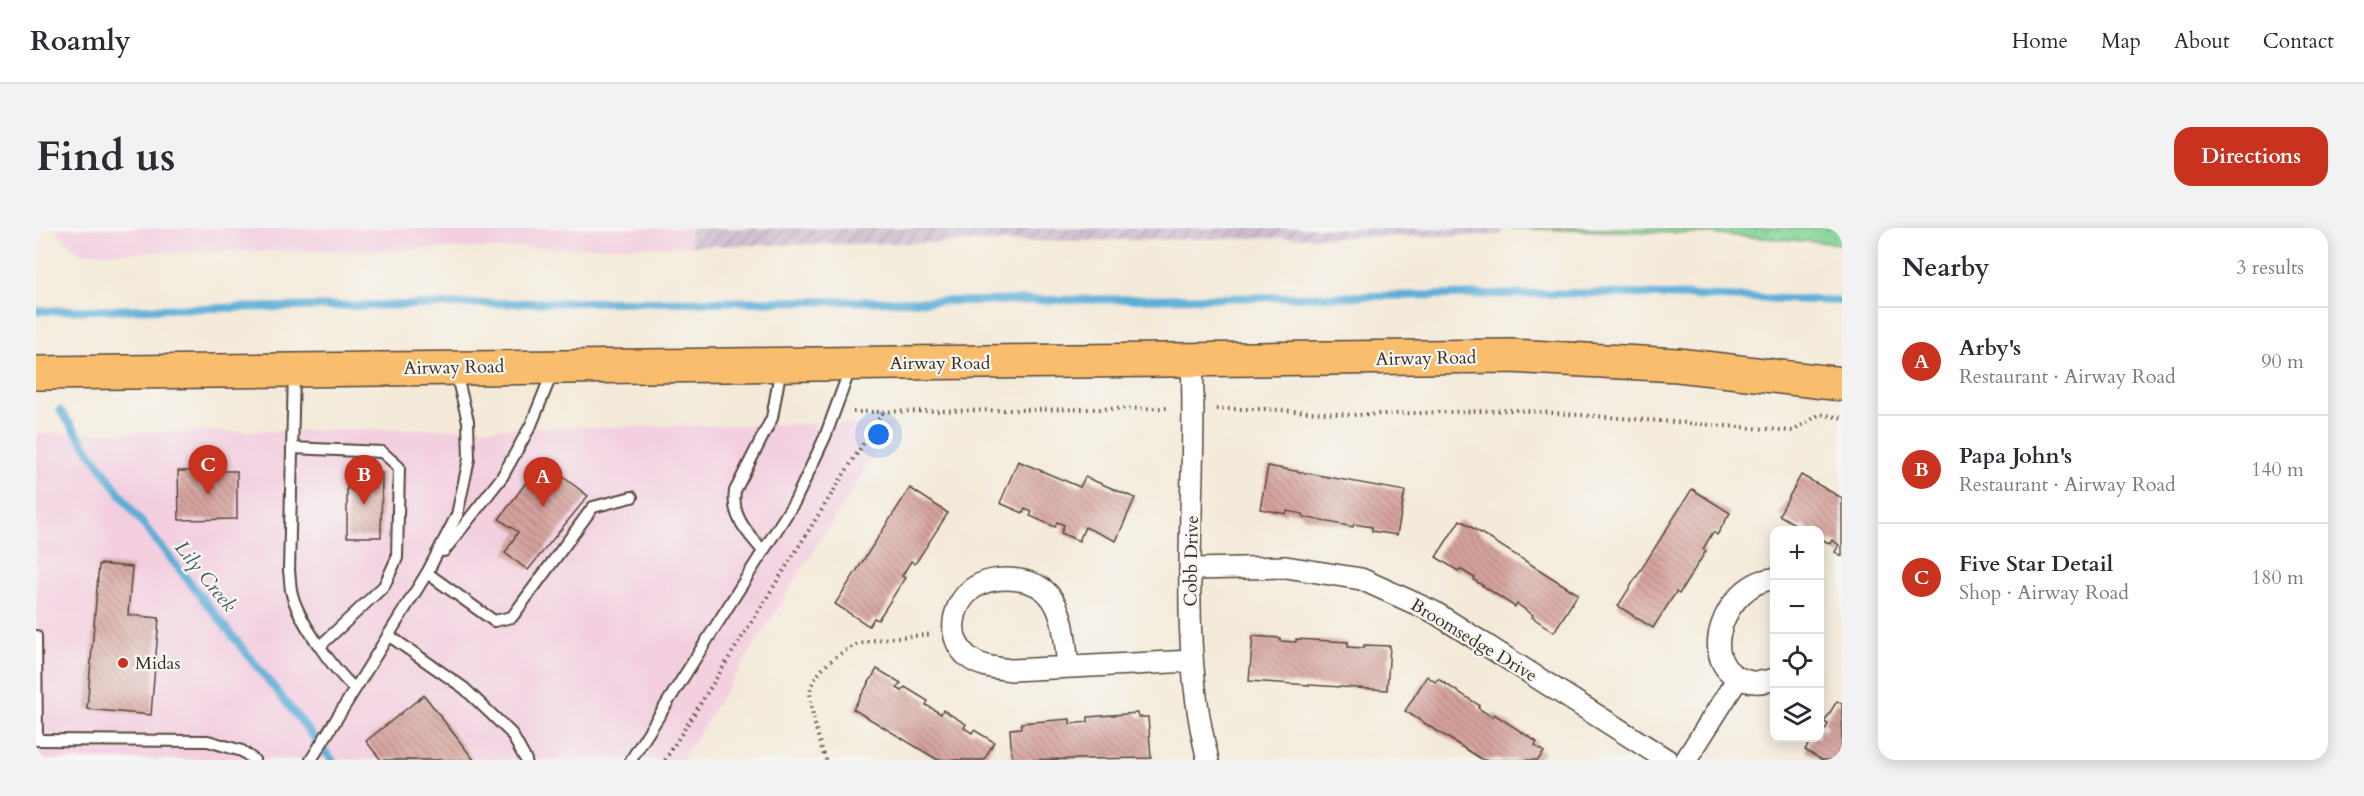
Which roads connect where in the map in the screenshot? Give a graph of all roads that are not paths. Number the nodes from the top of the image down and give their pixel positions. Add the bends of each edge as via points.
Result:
1 (1192, 361) junction
2 (852, 363) junction
3 (782, 364) junction
4 (555, 366) junction
5 (454, 367) junction
6 (294, 369) junction
7 (40, 371) edge
8 (1842, 384) edge
9 (292, 448) junction
10 (632, 497) dead end
11 (763, 551) junction
12 (1191, 569) junction
13 (427, 573) junction
14 (1770, 580) edge
15 (388, 635) junction
16 (36, 636) edge
17 (321, 646) junction
18 (1192, 661) junction
19 (1068, 666) junction
20 (1737, 678) junction
21 (1770, 680) edge
22 (355, 689) junction
23 (37, 740) edge
24 (254, 760) edge
25 (311, 760) edge
26 (526, 760) edge
27 (631, 760) edge
28 (1208, 760) edge
29 (1667, 760) edge
30 (1686, 760) edge

1 - 2 main road, Airway Road
1 - 8 main road, Airway Road via 1510,356 1678,365
1 - 12 street, Cobb Drive
2 - 3 main road, Airway Road
2 - 11 lane via 825,437 795,501
3 - 4 main road, Airway Road
3 - 11 lane via 772,418 735,491 733,503 739,522
4 - 5 main road, Airway Road
4 - 13 lane via 531,425 502,477
5 - 6 main road, Airway Road
5 - 13 lane via 468,421 469,459 457,515
6 - 7 main road, Airway Road
6 - 9 lane
9 - 17 lane via 291,591
9 - 17 lane via 382,452 399,467 396,558 384,586
10 - 13 lane via 593,507 512,617 494,621
11 - 27 lane
12 - 18 street, Cobb Drive
12 - 29 street, Broomsedge Drive via 1286,567 1361,579 1434,612
13 - 15 lane
14 - 20 street via 1743,592 1720,627 1722,657
15 - 22 lane
15 - 26 lane via 464,688 511,733
16 - 23 lane
17 - 22 lane via 338,674
18 - 19 street
18 - 28 street, Cobb Drive
19 - 19 street via 1012,670 986,667 969,658 958,647 953,632 954,616 961,601 973,588 1004,580 1037,584 1059,612
20 - 21 street via 1753,682
20 - 30 street
22 - 25 lane
23 - 24 lane via 208,741 242,751

